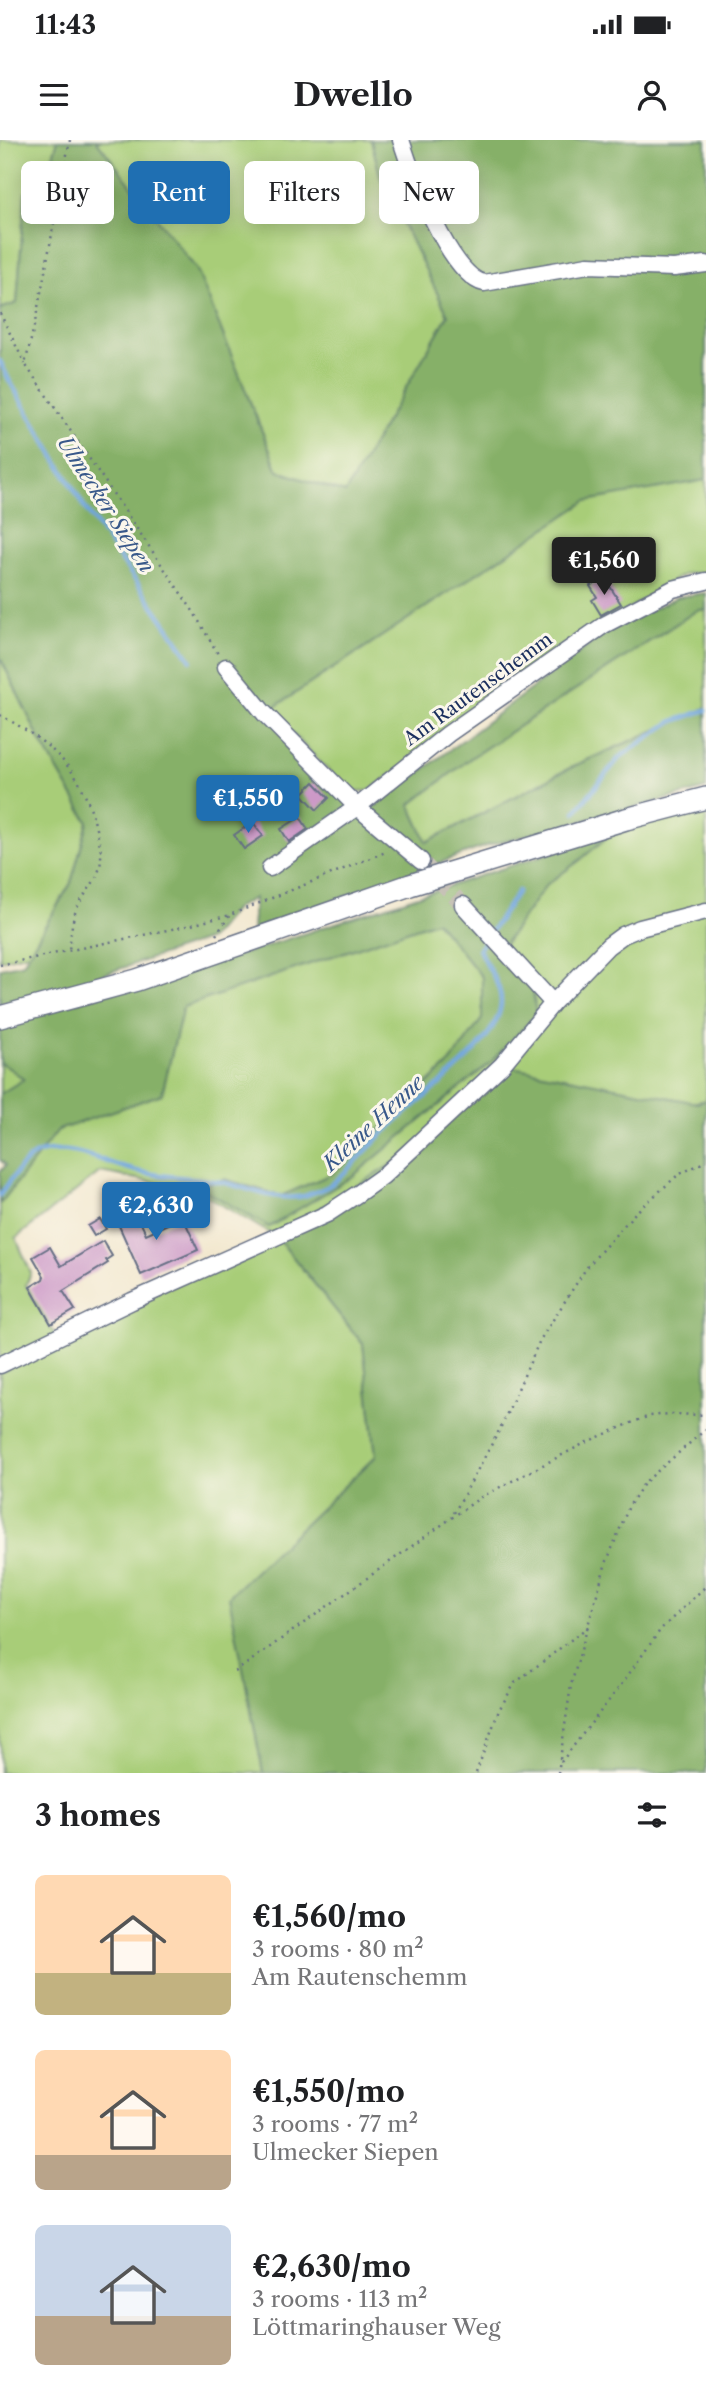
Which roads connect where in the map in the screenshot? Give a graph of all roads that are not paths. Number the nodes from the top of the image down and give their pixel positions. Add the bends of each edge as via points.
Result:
1 (401, 140) edge
2 (706, 264) edge
3 (706, 581) edge
4 (226, 667) road end
5 (706, 798) edge
6 (357, 807) junction
7 (421, 861) tunnel mouth
8 (270, 868) dead end
9 (463, 905) tunnel mouth
10 (706, 911) edge
11 (553, 1003) junction
12 (0, 1017) edge
13 (0, 1365) edge

1 - 2 street via 433,222 476,281 588,265 674,268
3 - 6 street, Am Rautenschemm via 673,589 604,625 448,734
4 - 6 street via 264,713
5 - 12 main road via 410,885 137,979
6 - 7 street
6 - 8 street
9 - 11 street
10 - 11 street via 623,935
11 - 13 street via 502,1065 383,1176 327,1214

